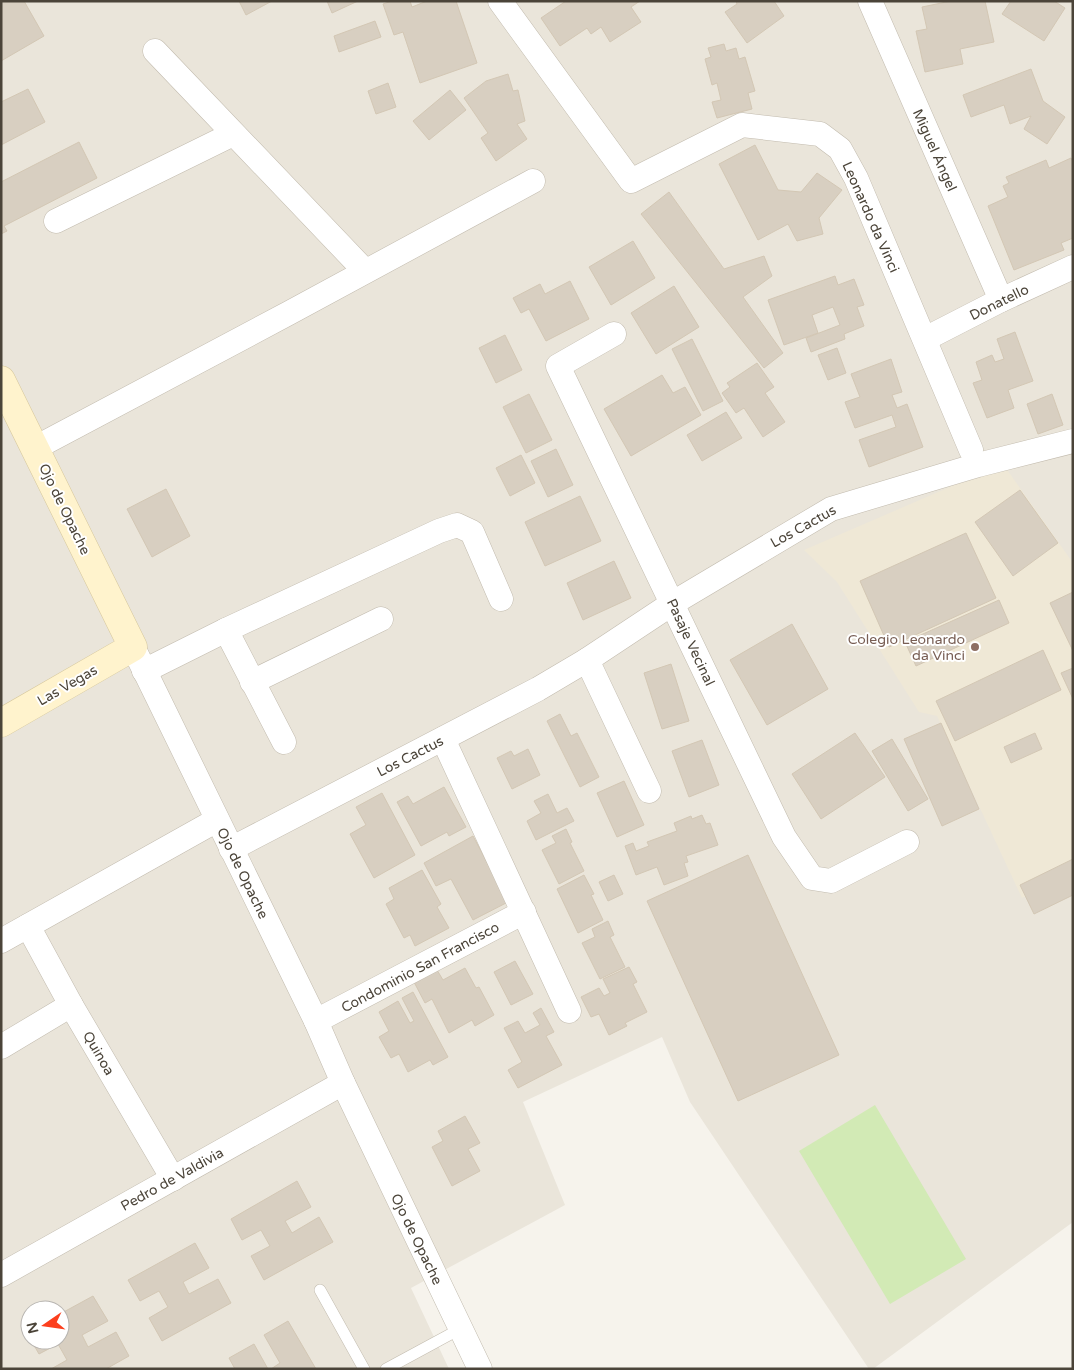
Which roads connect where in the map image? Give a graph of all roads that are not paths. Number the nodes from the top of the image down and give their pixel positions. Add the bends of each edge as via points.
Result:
1 (500, 1) edge
2 (875, 3) edge
3 (155, 52) dead end
4 (233, 134) junction
5 (532, 180) dead end
6 (56, 221) dead end
7 (1073, 267) edge
8 (365, 272) junction
9 (1001, 300) junction
10 (614, 334) dead end
11 (925, 340) junction
12 (1, 380) edge
13 (1073, 441) edge
14 (35, 448) junction
15 (971, 450) dead end
16 (501, 599) dead end
17 (673, 603) junction
18 (381, 619) dead end
19 (226, 630) junction
20 (133, 647) junction
21 (587, 660) junction
22 (144, 672) junction
23 (252, 682) junction
24 (1, 723) edge
25 (442, 739) junction
26 (284, 742) dead end
27 (649, 792) dead end
28 (217, 820) junction
29 (907, 842) dead end
30 (231, 849) junction
31 (524, 912) junction
32 (28, 926) junction
33 (1, 941) edge
34 (71, 1005) junction
35 (569, 1011) dead end
36 (316, 1021) junction
37 (1, 1047) edge
38 (343, 1083) junction
39 (173, 1179) junction
40 (1, 1275) edge
41 (320, 1290) dead end
42 (460, 1329) junction
43 (364, 1369) edge
44 (386, 1369) edge
45 (480, 1369) edge

1 - 11 street, Leonardo da Vinci via 631,180 742,125 820,134 840,149 856,178
2 - 9 street, Miguel Ángel
3 - 4 street
4 - 6 street
4 - 8 street
5 - 8 street
7 - 9 street, Donatello
8 - 14 street
9 - 11 street, Donatello
10 - 17 street, Pasaje Vecinal via 558,366
11 - 15 street, Leonardo da Vinci
12 - 14 main road, Ojo de Opache
13 - 17 street, Los Cactus via 978,464 831,509
14 - 20 main road, Ojo de Opache
16 - 19 street via 472,532 457,525 439,530
17 - 21 street, Los Cactus
17 - 29 street, Pasaje Vecinal via 784,837 812,878 831,881
18 - 23 street
19 - 22 street
19 - 23 street
20 - 22 street, Ojo de Opache
20 - 24 main road, Las Vegas
21 - 25 street, Los Cactus
21 - 27 street
22 - 28 street, Ojo de Opache
23 - 26 street
25 - 30 street, Los Cactus
25 - 31 street
28 - 30 street, Ojo de Opache
28 - 32 street
30 - 36 street, Ojo de Opache
31 - 35 street
31 - 36 street, Condominio San Francisco
32 - 33 street
32 - 34 street, Quinoa
34 - 37 street
34 - 39 street, Quinoa
36 - 38 street, Ojo de Opache
38 - 39 street, Pedro de Valdivia
38 - 42 street, Ojo de Opache
39 - 40 street, Pedro de Valdivia
41 - 43 lane
42 - 44 lane
42 - 45 street, Ojo de Opache

